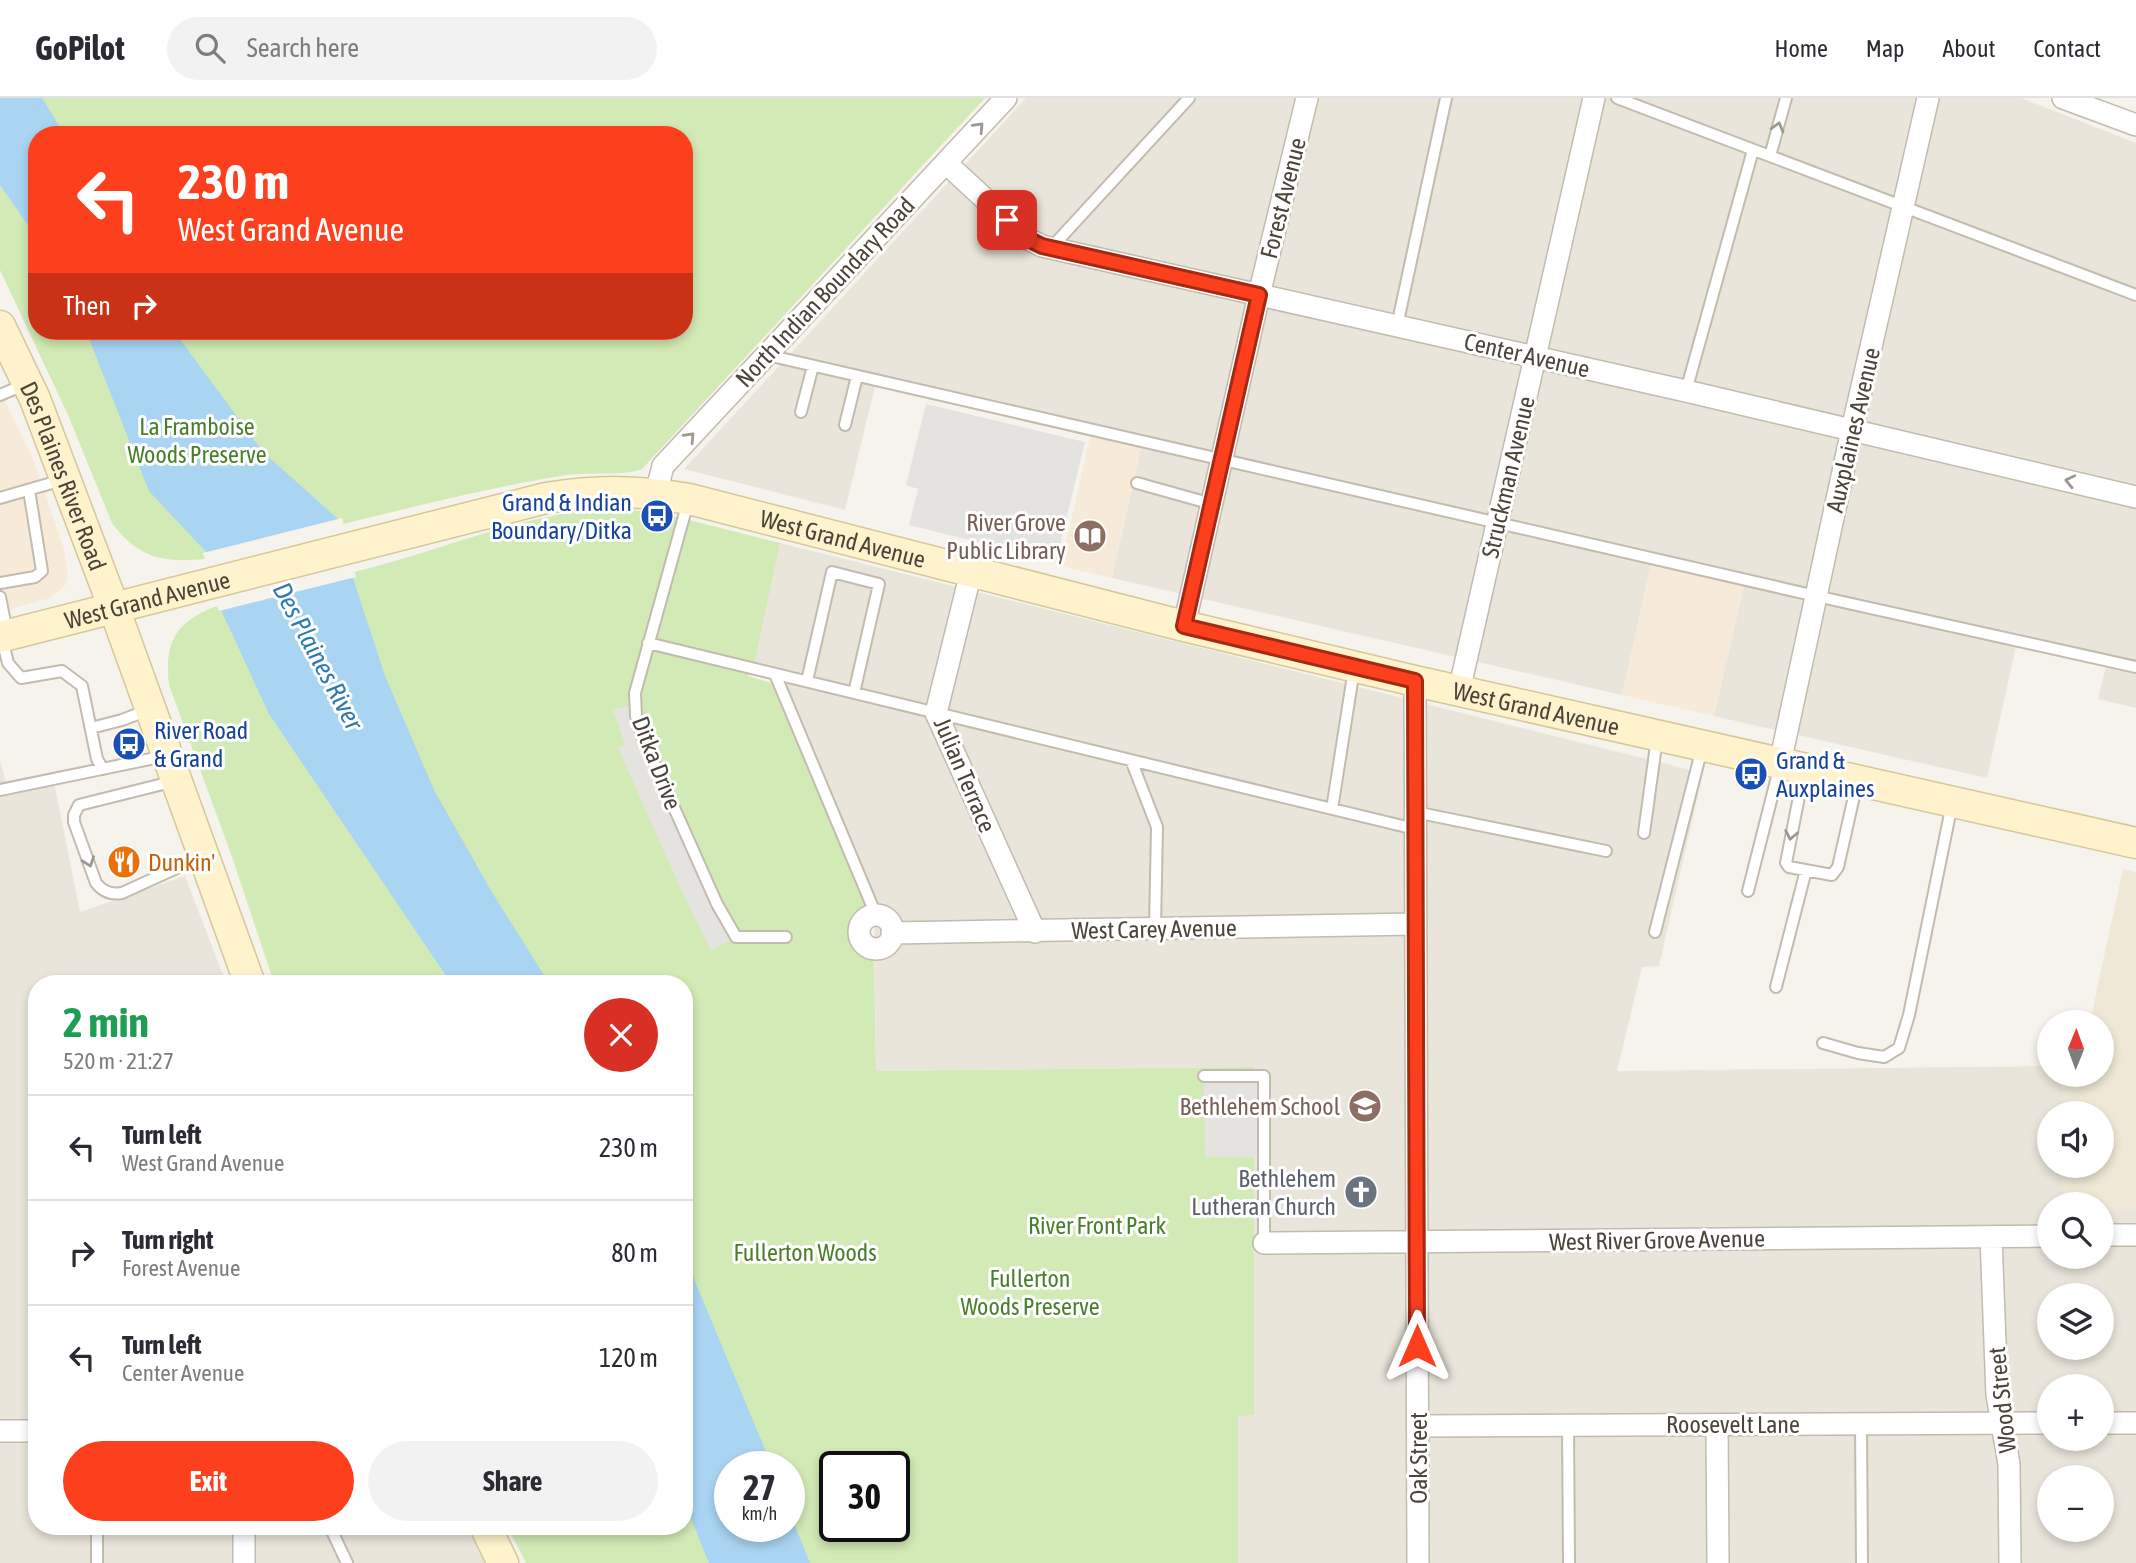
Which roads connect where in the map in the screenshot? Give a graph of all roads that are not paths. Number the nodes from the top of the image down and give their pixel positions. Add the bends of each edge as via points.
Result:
1 (1006, 98) edge
2 (1189, 98) edge
3 (1307, 98) edge
4 (1446, 98) edge
5 (1594, 98) edge
6 (1617, 98) edge
7 (1786, 98) edge
8 (1928, 98) edge
9 (2063, 98) edge
10 (1631, 101) edge
11 (2136, 125) edge
12 (1753, 150) junction
13 (1770, 156) junction
14 (946, 163) junction
15 (1903, 208) junction
16 (1051, 248) junction
17 (1259, 295) junction
18 (2136, 295) edge
19 (0, 326) edge
20 (1398, 326) junction
21 (766, 355) junction
22 (1535, 357) junction
23 (813, 366) junction
24 (856, 376) junction
25 (13, 389) edge
26 (1686, 391) junction
27 (801, 412) dead end
28 (845, 425) dead end
29 (1852, 430) junction
30 (1222, 460) junction
31 (65, 480) junction
32 (1137, 483) dead end
33 (29, 489) junction
34 (656, 493) junction
35 (2136, 497) edge
36 (0, 498) edge
37 (689, 499) junction
38 (1212, 504) junction
39 (1498, 522) junction
40 (971, 572) junction
41 (0, 583) edge
42 (1816, 596) junction
43 (0, 597) edge
44 (114, 608) junction
45 (1184, 626) junction
46 (3, 637) edge
47 (648, 643) junction
48 (1355, 666) junction
49 (2136, 667) edge
50 (775, 674) junction
51 (807, 681) junction
52 (1415, 681) junction
53 (1459, 691) junction
54 (854, 693) junction
55 (150, 709) junction
56 (936, 713) junction
57 (91, 728) junction
58 (1658, 736) junction
59 (1703, 746) junction
60 (1131, 760) junction
61 (1792, 765) junction
62 (172, 768) junction
63 (103, 769) junction
64 (1857, 780) junction
65 (0, 790) edge
66 (1953, 801) junction
67 (1332, 809) junction
68 (1415, 820) junction
69 (1644, 833) dead end
70 (2136, 843) edge
71 (1606, 851) dead end
72 (204, 856) junction
73 (1806, 870) junction
74 (1748, 891) dead end
75 (876, 915) junction
76 (1416, 924) junction
77 (1155, 929) junction
78 (1034, 932) junction
79 (1656, 932) dead end
80 (892, 933) junction
81 (786, 937) dead end
82 (247, 975) edge
83 (1776, 987) dead end
84 (1823, 1043) dead end
85 (1204, 1076) dead end
86 (2114, 1235) edge
87 (2136, 1235) edge
88 (2037, 1236) edge
89 (1991, 1237) junction
90 (1264, 1243) joint
91 (1417, 1243) junction
92 (2000, 1423) junction
93 (2037, 1423) edge
94 (2114, 1423) edge
95 (2136, 1423) edge
96 (1717, 1424) junction
97 (1861, 1424) junction
98 (1568, 1425) junction
99 (1418, 1426) junction
100 (0, 1431) edge
101 (28, 1431) edge
102 (97, 1535) edge
103 (244, 1535) edge
104 (334, 1535) edge
105 (489, 1535) edge
106 (97, 1563) edge
107 (244, 1563) edge
108 (347, 1563) edge
109 (503, 1563) edge
110 (1418, 1563) edge
111 (1569, 1563) edge
112 (1718, 1563) edge
113 (1862, 1563) edge
114 (2010, 1563) edge

14 -> 1 street, North Indian Boundary Road
2 - 16 lane
3 - 17 street, Forest Avenue
4 - 20 lane
5 - 22 street, Struckman Avenue
6 - 10 lane
13 -> 7 lane
8 - 15 street, Auxplaines Avenue
9 - 11 street
10 - 12 lane
12 - 13 lane
12 - 26 lane
13 - 15 lane
14 - 16 street, Center Avenue via 1028,239
14 - 21 street, North Indian Boundary Road
15 - 18 lane
15 - 29 street, Auxplaines Avenue
16 - 17 street, Center Avenue
17 - 20 street, Center Avenue
17 - 30 street, Forest Avenue
19 - 25 main road, Des Plaines River Road
20 - 22 street, Center Avenue
21 - 23 lane
34 -> 21 street, North Indian Boundary Road via 663,466
22 - 26 street, Center Avenue
22 - 39 street, Struckman Avenue
23 - 24 lane
23 - 27 lane
24 - 28 lane
24 - 30 lane
25 - 31 main road, Des Plaines River Road
26 - 29 street, Center Avenue
35 -> 29 street, Center Avenue
29 - 42 street, Auxplaines Avenue
30 - 38 street, Forest Avenue
30 - 39 lane
31 - 33 lane
31 - 44 main road, Des Plaines River Road
32 - 38 lane
33 - 36 lane
33 - 41 lane via 42,571 35,577
34 - 37 main road, West Grand Avenue
34 - 44 main road, West Grand Avenue via 589,492 546,498
37 - 40 main road, West Grand Avenue
37 - 47 lane, Ditka Drive
38 - 45 street, Forest Avenue
39 - 42 lane
39 - 53 street, Struckman Avenue
40 - 45 main road, West Grand Avenue
40 - 56 street, Julian Terrace
42 - 49 lane
42 - 61 street, Auxplaines Avenue
43 - 46 lane
44 - 46 main road, West Grand Avenue
44 - 55 main road, Des Plaines River Road
45 - 48 main road, West Grand Avenue
46 - 57 lane via 8,663 21,678 62,671 82,686
47 - 50 lane
47 - 81 lane, Ditka Drive via 635,693 636,716 716,904 736,937
48 - 52 main road, West Grand Avenue
48 - 67 lane
50 - 51 lane
50 - 75 lane
51 - 54 lane
51 - 54 lane via 832,572 878,584
52 - 53 main road, West Grand Avenue
52 - 68 street, Oak Street
53 - 58 main road, West Grand Avenue
54 - 56 lane
55 - 57 lane
55 - 62 main road, Des Plaines River Road
56 - 60 lane
56 - 78 street, Julian Terrace
57 - 63 lane
58 - 59 main road, West Grand Avenue
58 - 69 lane
59 - 61 main road, West Grand Avenue
59 - 79 lane
60 - 67 lane
60 - 77 lane via 1157,827
61 - 64 main road, West Grand Avenue
61 -> 73 lane via 1786,863
61 - 74 lane
62 - 63 lane
62 - 72 main road, Des Plaines River Road
62 -> 72 lane via 76,809 74,822 96,883 109,893 122,893
63 - 65 lane
64 - 66 main road, West Grand Avenue
64 - 73 lane via 1838,867 1832,875
66 - 70 main road, West Grand Avenue
66 - 84 lane via 1899,1048 1884,1057
67 - 68 lane
68 - 71 lane
68 - 76 street, Oak Street
72 - 82 main road, Des Plaines River Road
73 - 83 lane
75 - 80 street via 890,923
75 - 80 street, West Carey Avenue via 865,918 859,927 863,943 878,948 888,943
76 - 77 street, West Carey Avenue
76 - 91 street, Oak Street
77 - 78 street, West Carey Avenue
78 - 80 street, West Carey Avenue
85 - 90 lane via 1264,1076
86 - 87 street
88 - 89 street, West River Grove Avenue
89 - 91 street, West River Grove Avenue
89 - 92 street, Wood Street
90 - 91 street, West River Grove Avenue
91 - 99 street, Oak Street
92 - 93 street, Roosevelt Lane
92 - 97 street, Roosevelt Lane
92 - 114 street, Wood Street via 2009,1464
94 - 95 street
96 - 97 street, Roosevelt Lane
96 - 98 street, Roosevelt Lane
96 - 112 street
97 - 113 lane
98 - 99 street, Roosevelt Lane
98 - 111 lane
99 - 110 street, Oak Street
100 - 101 street
102 - 106 lane
103 - 107 street
104 - 108 lane
105 - 109 main road

